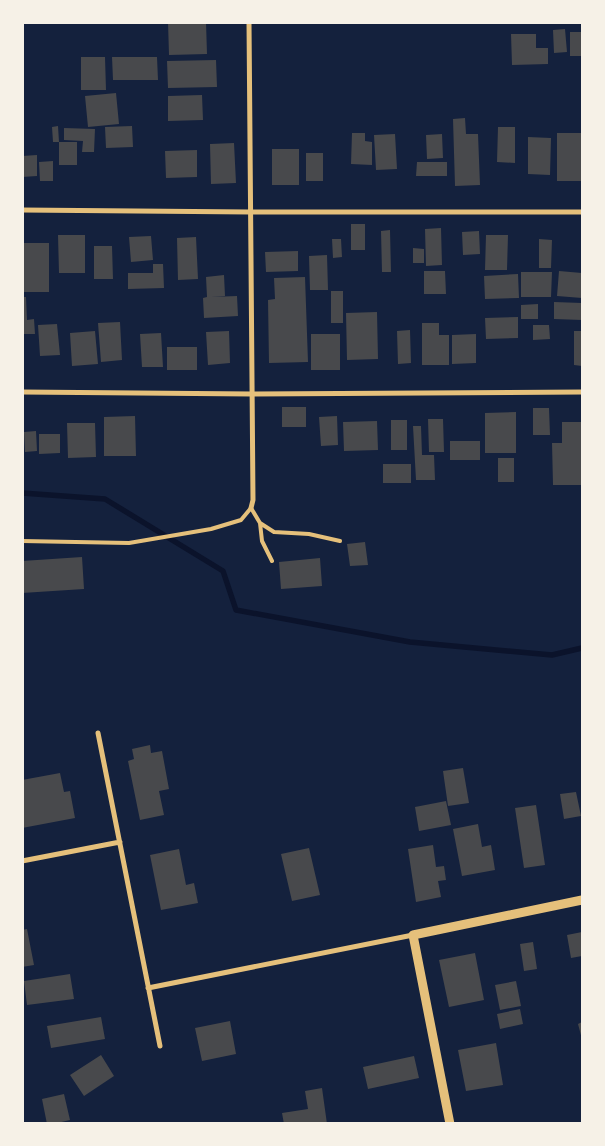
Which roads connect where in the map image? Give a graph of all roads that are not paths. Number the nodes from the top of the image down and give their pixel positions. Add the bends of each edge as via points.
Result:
1 (249, 22) edge
2 (22, 210) edge
3 (250, 212) junction
4 (582, 212) edge
5 (22, 392) edge
6 (582, 392) edge
7 (252, 394) junction
8 (251, 508) junction
9 (260, 523) junction
10 (22, 541) edge
11 (340, 541) dead end
12 (272, 561) dead end
13 (98, 733) dead end
14 (120, 842) junction
15 (22, 861) edge
16 (582, 900) edge
17 (413, 934) junction
18 (148, 988) junction
19 (160, 1046) dead end
20 (450, 1124) edge

1 - 3 street
2 - 3 street
3 - 4 street
3 - 7 street
5 - 7 street
6 - 7 street
7 - 8 street
8 - 9 lane
8 - 10 lane via 242,520 211,529 129,543
9 - 11 lane via 274,532 309,534
9 - 12 lane via 262,541
13 - 14 street
14 - 15 street
14 - 18 street
16 - 17 street
17 - 18 street
17 - 20 street
18 - 19 street

